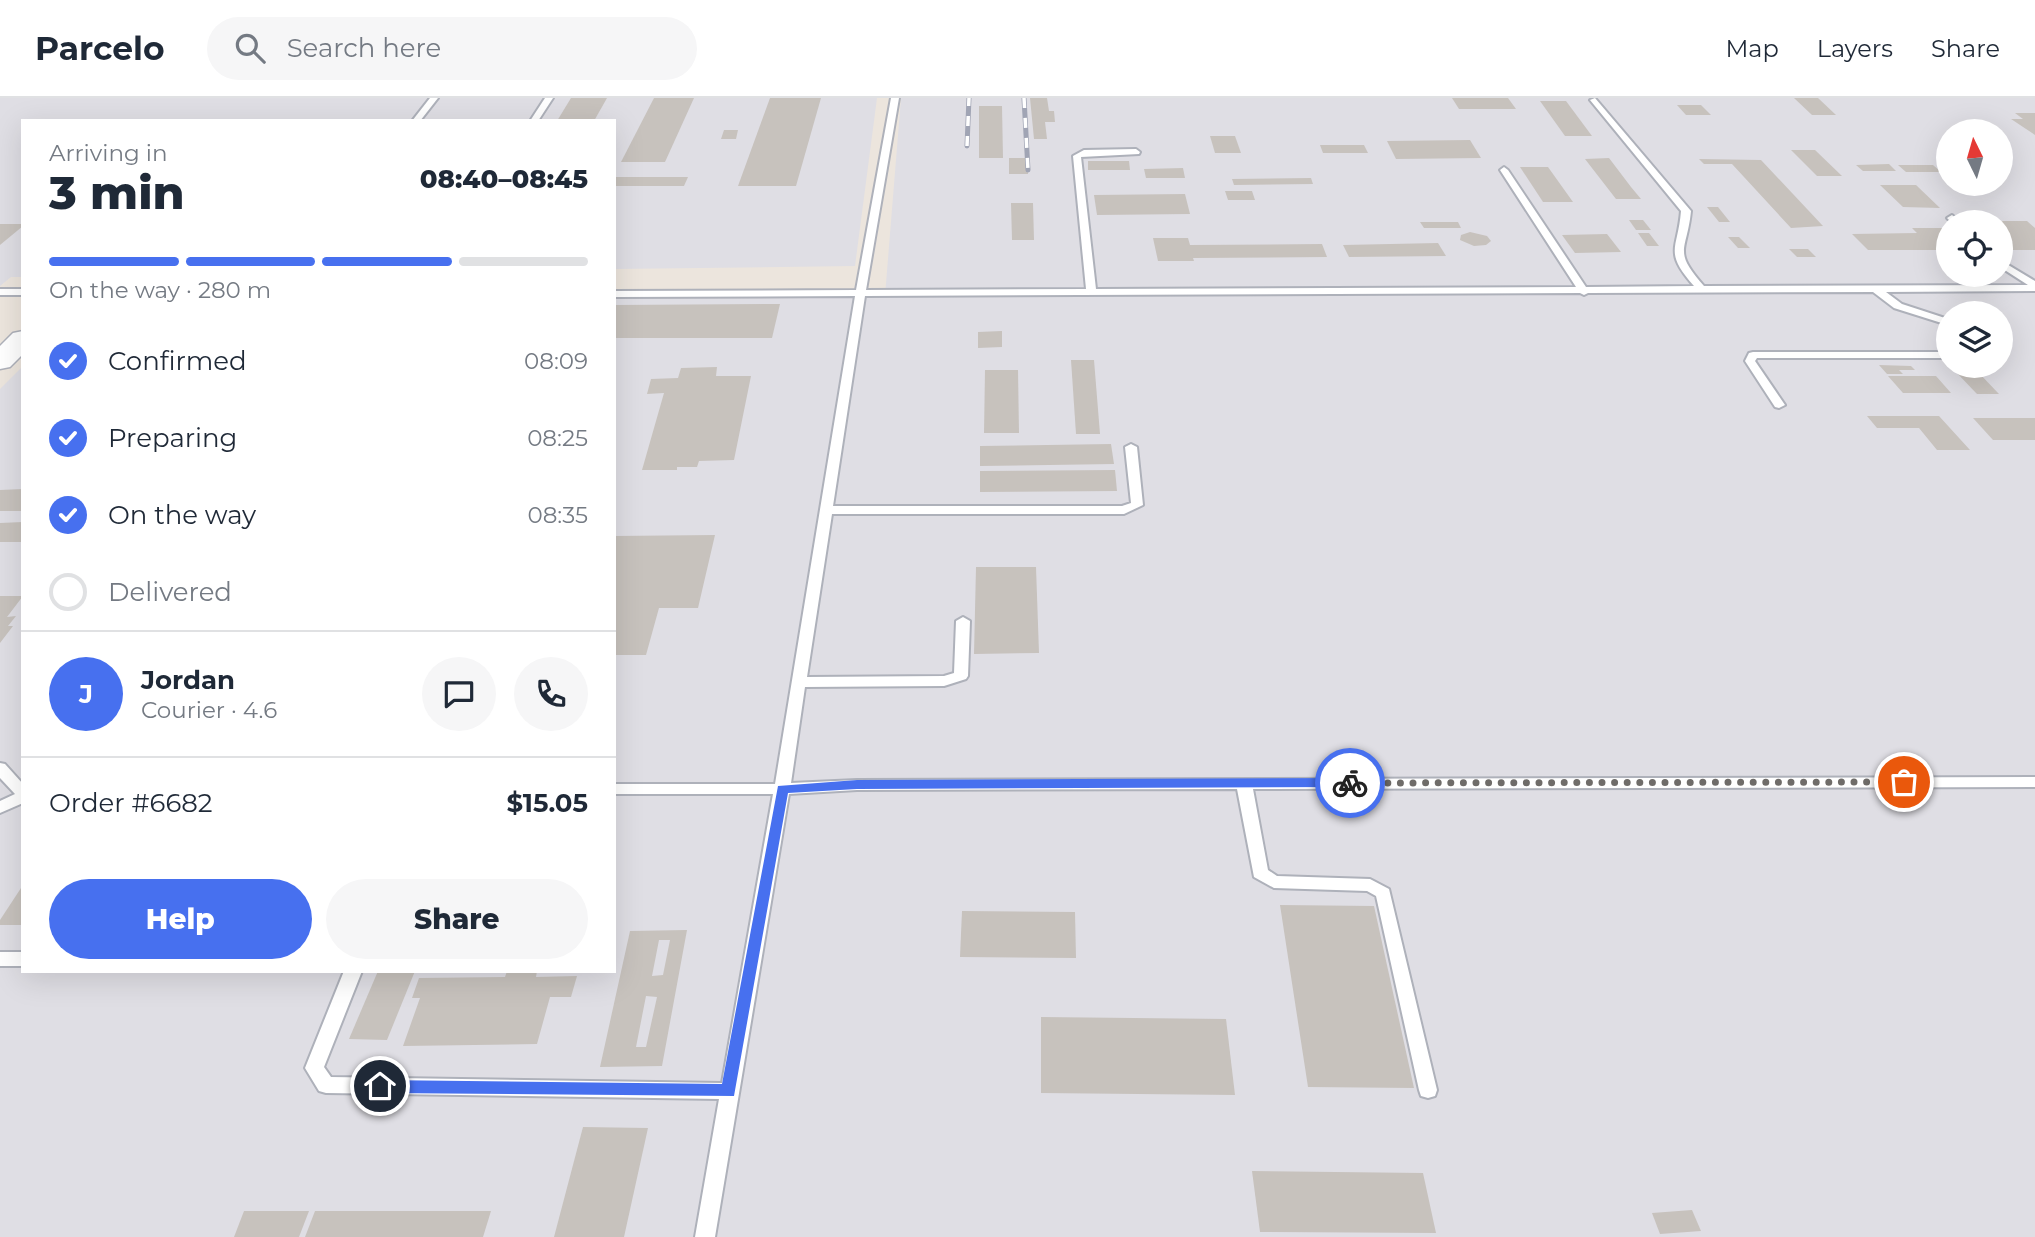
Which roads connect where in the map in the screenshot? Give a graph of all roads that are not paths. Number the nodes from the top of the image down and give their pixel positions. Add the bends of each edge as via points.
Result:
1 (434, 98) edge
2 (549, 98) edge
3 (895, 98) edge
4 (1594, 100) edge
5 (418, 119) edge
6 (535, 119) edge
7 (1136, 152) dead end
8 (1504, 170) dead end
9 (2013, 272) edge
10 (2035, 287) edge
11 (1876, 289) junction
12 (1703, 290) junction
13 (1091, 291) junction
14 (0, 292) edge
15 (21, 292) edge
16 (1584, 292) junction
17 (616, 294) edge
18 (860, 294) junction
19 (1936, 318) edge
20 (21, 341) edge
21 (1936, 355) edge
22 (0, 361) edge
23 (1779, 405) dead end
24 (1132, 447) dead end
25 (826, 510) junction
26 (963, 621) dead end
27 (799, 682) junction
28 (0, 768) edge
29 (2035, 782) edge
30 (1244, 783) junction
31 (616, 789) edge
32 (782, 789) junction
33 (21, 794) edge
34 (21, 797) edge
35 (0, 807) edge
36 (0, 959) edge
37 (21, 959) edge
38 (352, 973) edge
39 (1428, 1090) dead end
40 (728, 1091) junction
41 (705, 1237) edge

1 - 5 lane
2 - 6 lane
3 - 18 lane
4 - 12 lane via 1686,211 1678,251 1681,264
7 - 13 lane via 1077,156
8 - 16 lane
9 - 10 lane
10 - 11 lane
11 - 12 lane
11 - 19 lane via 1898,306
12 - 16 lane
13 - 16 lane
13 - 18 lane
14 - 15 lane
17 - 18 lane
18 - 25 lane
20 - 22 street
21 - 23 lane via 1753,355 1750,360
24 - 25 lane via 1138,505 1124,510
25 - 27 lane
26 - 27 lane via 961,676 944,681
27 - 32 lane
28 - 33 lane
29 - 30 lane
30 - 32 lane
30 - 39 lane via 1260,873 1274,882 1370,885 1383,893
31 - 32 lane
32 - 40 lane
34 - 35 lane
36 - 37 lane
38 - 40 lane via 314,1068 326,1086
40 - 41 lane

